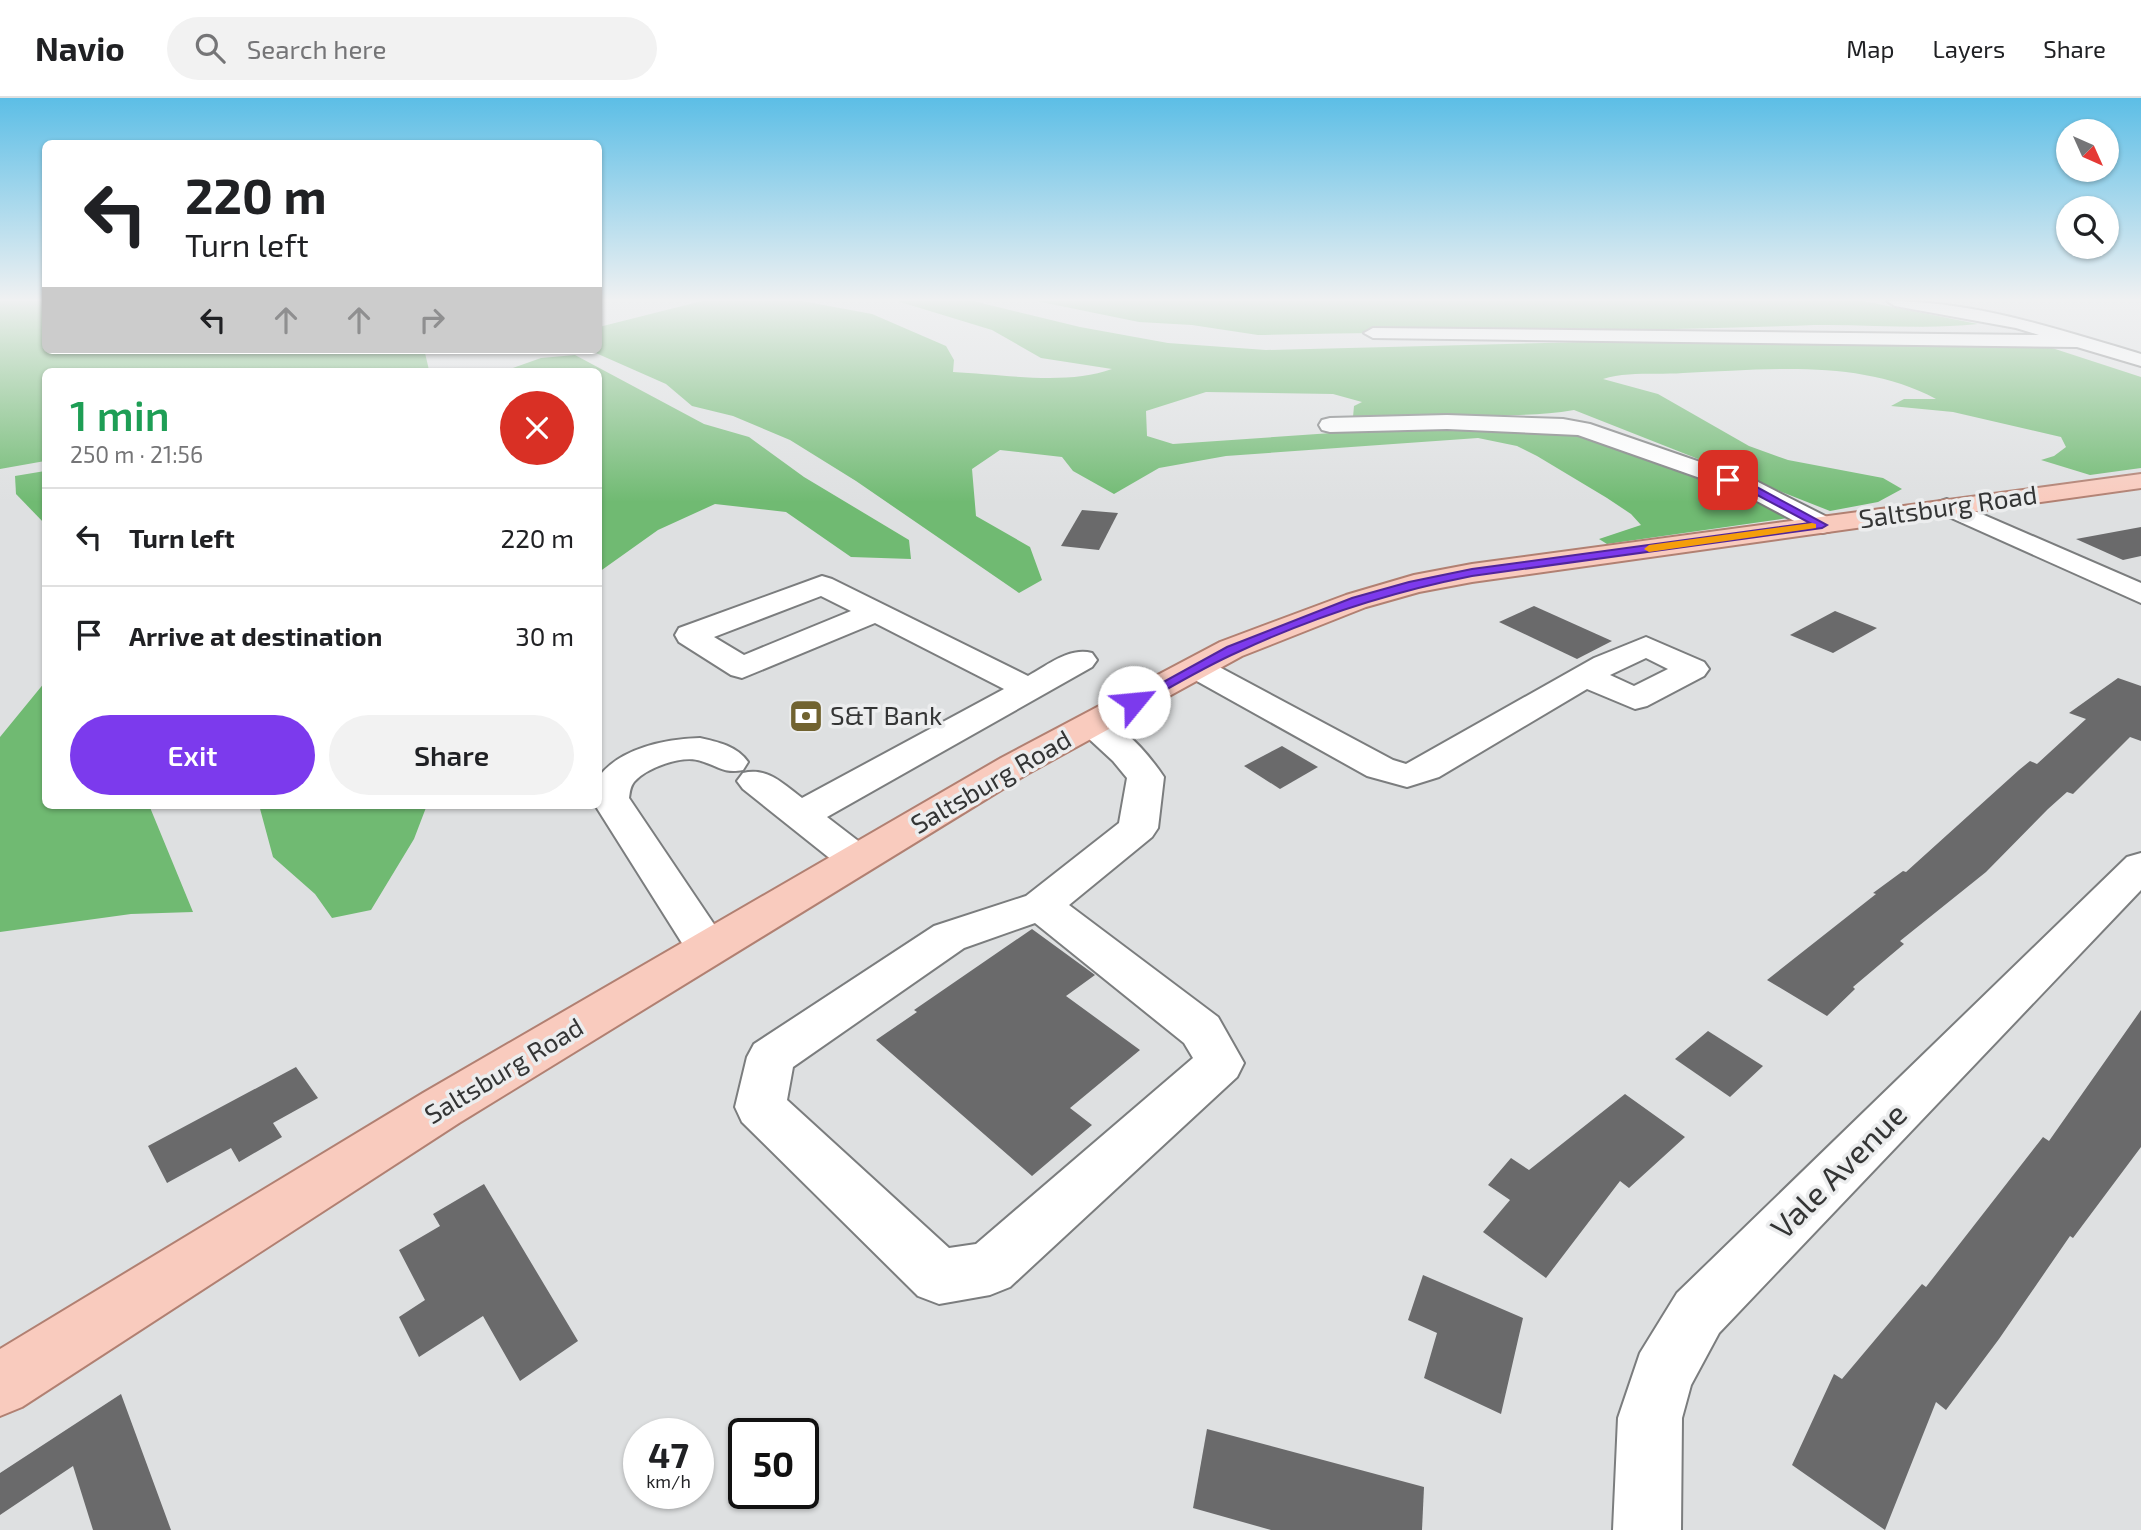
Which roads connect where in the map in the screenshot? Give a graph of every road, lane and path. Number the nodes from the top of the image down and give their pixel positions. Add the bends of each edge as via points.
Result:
1 (1331, 425) dead end
2 (2141, 481) edge
3 (1947, 507) junction
4 (1822, 525) junction
5 (2141, 594) edge
6 (876, 612) junction
7 (1081, 660) dead end
8 (1198, 668) junction
9 (1585, 676) dead end
10 (1029, 689) junction
11 (1091, 725) junction
12 (799, 816) junction
13 (856, 859) junction
14 (2141, 866) edge
15 (1041, 906) junction
16 (708, 948) junction
17 (0, 1385) edge
18 (1647, 1530) edge

1 - 4 street via 1447,422 1582,429 1749,487
2 - 3 main road, Saltsburg Road
3 - 4 main road, Saltsburg Road
3 - 5 street
4 - 8 main road, Saltsburg Road via 1414,584 1296,622
6 - 6 street via 822,584 690,635 742,668
6 - 10 street
7 - 10 street
8 - 9 street via 1380,768 1407,776
8 - 11 main road, Saltsburg Road
10 - 12 street
11 - 13 main road, Saltsburg Road
11 - 15 street via 1126,753 1146,777 1138,828
12 - 13 street
12 - 16 street via 743,771 708,750 656,755 618,775 610,798
13 - 16 main road, Saltsburg Road
14 - 18 street, Vale Avenue via 1698,1313 1662,1375 1650,1418
15 - 15 street via 949,937 771,1057 760,1107 939,1277 990,1268 1220,1063 1201,1030
16 - 17 main road, Saltsburg Road via 441,1108

